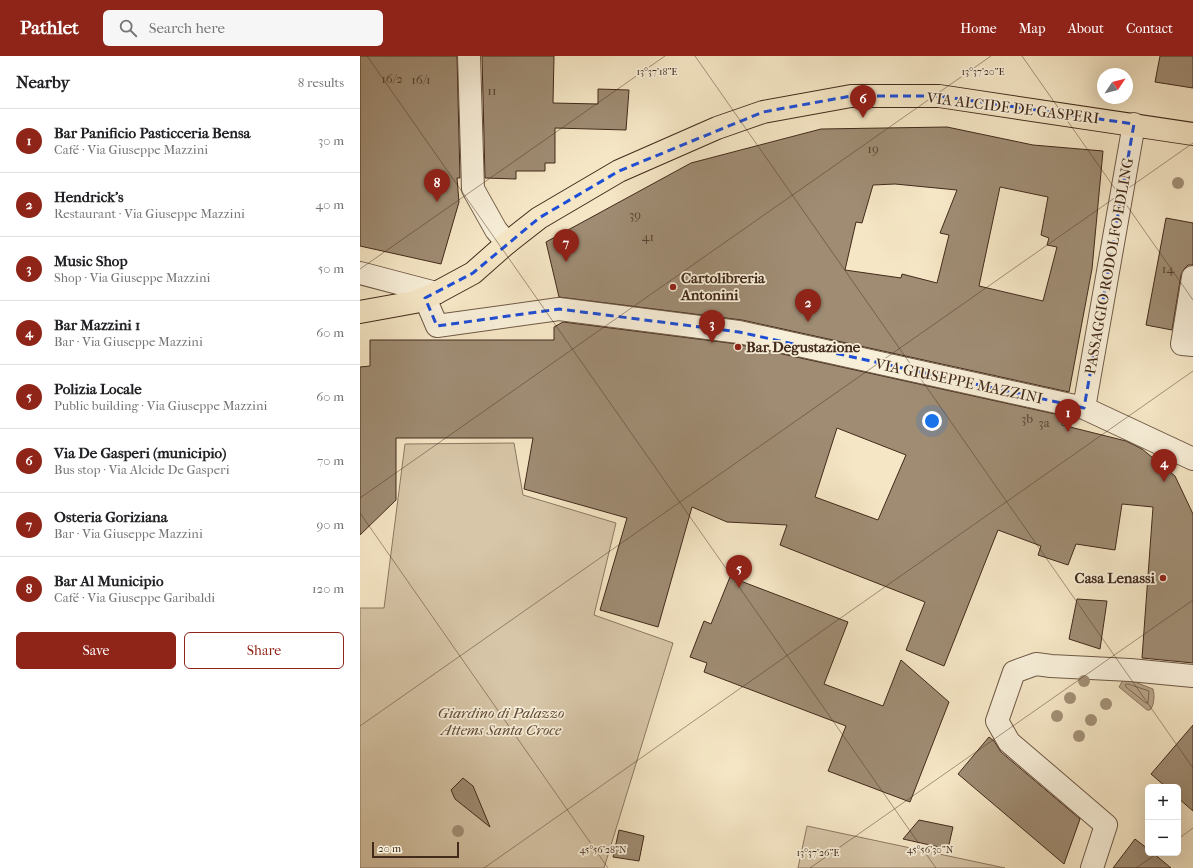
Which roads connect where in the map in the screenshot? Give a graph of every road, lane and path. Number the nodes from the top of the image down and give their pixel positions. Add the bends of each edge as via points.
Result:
1 (469, 56) edge
2 (1134, 124) junction
3 (1193, 134) edge
4 (507, 243) junction
5 (360, 273) edge
6 (1193, 277) edge
7 (431, 296) junction
8 (360, 312) edge
9 (1193, 345) edge
10 (1084, 408) junction
11 (1193, 459) edge
12 (1193, 676) edge
13 (1092, 868) edge

1 - 4 street via 473,189 496,230
2 - 3 main road, VIA ALCIDE DE GASPERI
2 - 4 main road, VIA ALCIDE DE GASPERI via 938,96 851,96 763,112 717,128 619,171 540,218
2 - 10 street, PASSAGGIO RODOLFO EDLING
4 - 7 main road, VIA ALCIDE DE GASPERI via 472,274
5 - 7 street
6 - 9 street via 1182,344
7 - 8 main road, VIA ALCIDE DE GASPERI via 415,302
7 - 10 street, VIA GIUSEPPE MAZZINI via 437,326 560,309 738,332
10 - 11 street, VIA GIUSEPPE MAZZINI
12 - 13 street via 1036,664 1014,672 997,721 1009,742 1106,824

